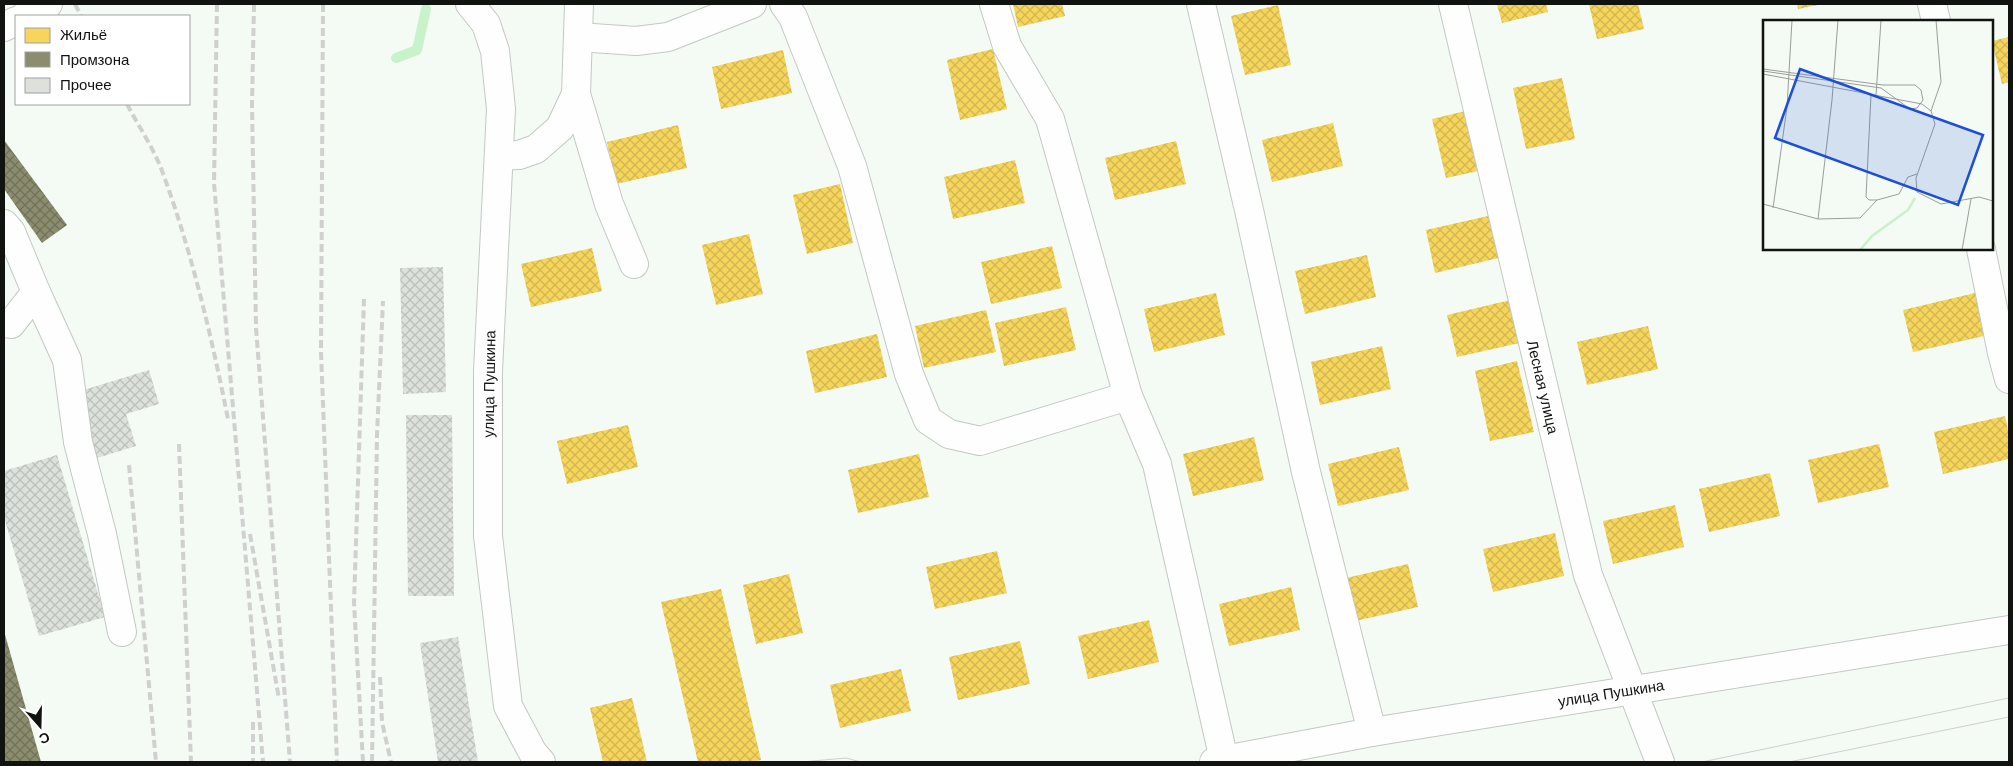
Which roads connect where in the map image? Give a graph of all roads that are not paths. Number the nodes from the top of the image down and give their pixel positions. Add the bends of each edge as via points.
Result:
1 (48, 4) edge
2 (470, 4) edge
3 (579, 4) edge
4 (752, 4) edge
5 (784, 4) edge
6 (994, 4) edge
7 (1201, 4) edge
8 (1453, 4) edge
9 (1932, 4) edge
10 (26, 15) edge
11 (1936, 20) edge
12 (578, 37) junction
13 (576, 94) junction
14 (500, 156) junction
15 (4, 224) edge
16 (1981, 250) edge
17 (634, 264) dead end
18 (36, 292) junction
19 (6, 327) edge
20 (2009, 379) edge
21 (1128, 396) junction
22 (2009, 630) edge
23 (122, 632) dead end
24 (1630, 690) junction
25 (1372, 732) junction
26 (1219, 761) edge
27 (541, 762) edge
28 (1660, 762) edge

1 - 10 street
2 - 14 street, улица Пушкина via 486,24 494,51 501,109
3 - 12 street
4 - 12 street via 668,37 636,41
5 - 21 street via 793,17 852,166 910,374 928,420 949,434 980,441
6 - 21 street via 1007,46 1050,119
7 - 25 street via 1306,472
8 - 24 street, Лесная улица via 1588,575
9 - 11 street
12 - 13 street
13 - 14 street via 560,128 536,149 520,155
13 - 17 street via 609,204
14 - 27 street, улица Пушкина via 488,371 488,536 508,706
15 - 18 street via 11,232
16 - 20 street
18 - 19 street
18 - 23 street via 67,360 78,442 102,534
21 - 26 street via 1157,464
22 - 24 street, улица Пушкина
24 - 25 street, улица Пушкина
24 - 28 street, Лесная улица
25 - 26 street, улица Пушкина

